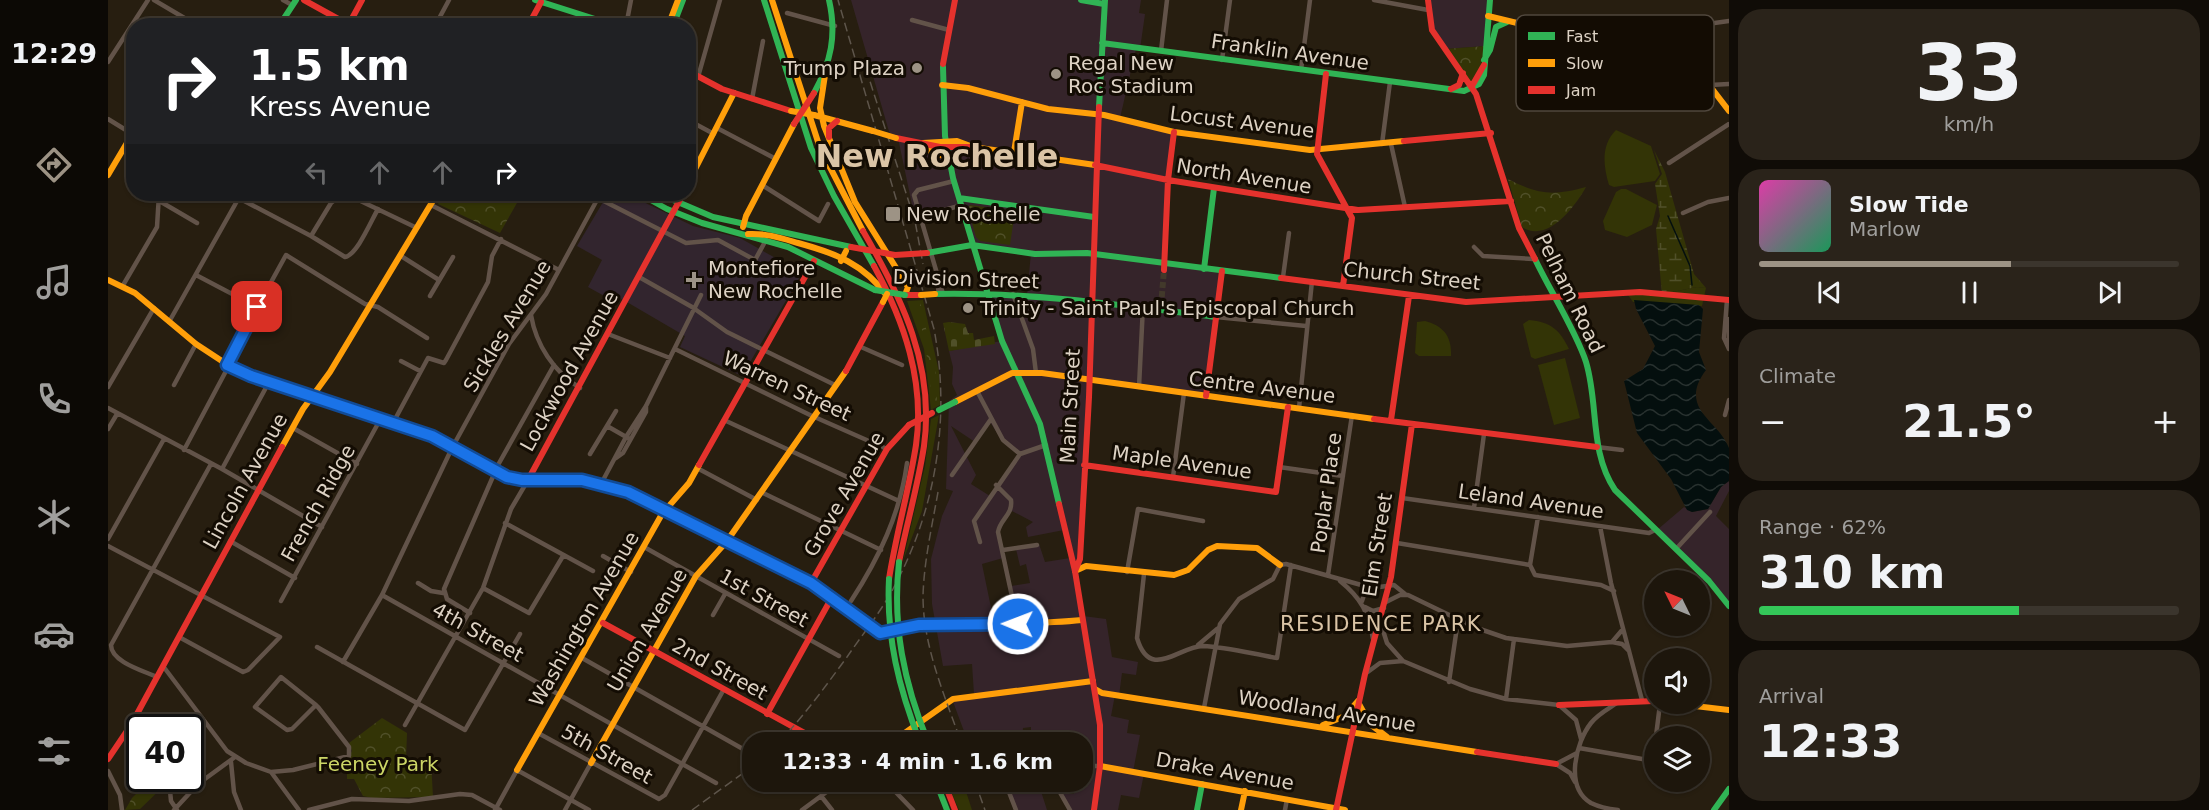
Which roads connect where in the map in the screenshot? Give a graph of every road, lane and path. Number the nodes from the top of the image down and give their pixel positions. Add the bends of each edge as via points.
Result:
1 (148, 0) edge
2 (154, 0) edge
3 (283, 0) edge
4 (304, 0) edge
5 (362, 0) edge
6 (449, 0) edge
7 (631, 0) edge
8 (678, 0) edge
9 (683, 0) edge
10 (720, 0) edge
11 (764, 0) edge
12 (774, 0) edge
13 (829, 0) edge
14 (956, 0) edge
15 (1081, 0) edge
16 (1167, 0) edge
17 (1230, 0) edge
18 (1310, 0) edge
19 (1374, 0) edge
20 (1428, 0) edge
21 (1490, 0) edge
22 (539, 1) edge
23 (1105, 2) edge
24 (294, 3) edge
25 (1428, 10) junction
26 (787, 13) dead end
27 (1488, 16) junction
28 (136, 18) edge
29 (184, 18) edge
30 (284, 18) edge
31 (336, 18) edge
32 (353, 18) edge
33 (439, 18) edge
34 (532, 18) edge
35 (592, 18) edge
36 (628, 18) edge
37 (671, 18) edge
38 (676, 18) edge
39 (912, 20) dead end
40 (1729, 21) edge
41 (1508, 22) junction
42 (1516, 24) edge
43 (1714, 24) edge
44 (835, 26) junction
45 (949, 30) junction
46 (126, 34) edge
47 (763, 41) dead end
48 (1102, 43) junction
49 (1161, 51) junction
50 (1222, 60) junction
51 (108, 62) edge
52 (1483, 64) junction
53 (1301, 70) junction
54 (1463, 72) junction
55 (1326, 74) junction
56 (698, 77) joint
57 (825, 78) junction
58 (1390, 82) junction
59 (1729, 84) edge
60 (942, 85) junction
61 (1714, 85) edge
62 (1472, 87) junction
63 (1450, 90) junction
64 (1714, 90) edge
65 (734, 93) junction
66 (752, 99) junction
67 (1022, 102) junction
68 (1729, 111) edge
69 (800, 112) junction
70 (1097, 115) junction
71 (821, 117) junction
72 (108, 119) edge
73 (837, 121) junction
74 (696, 123) edge
75 (1729, 124) edge
76 (126, 129) edge
77 (715, 131) junction
78 (1174, 132) junction
79 (1491, 133) junction
80 (829, 137) junction
81 (909, 141) junction
82 (946, 144) junction
83 (1382, 144) junction
84 (1391, 144) junction
85 (126, 145) edge
86 (1317, 150) junction
87 (1014, 152) junction
88 (948, 158) junction
89 (776, 159) junction
90 (1669, 163) dead end
91 (1095, 165) junction
92 (696, 168) edge
93 (108, 175) edge
94 (1168, 180) junction
95 (954, 181) junction
96 (762, 185) junction
97 (1214, 188) junction
98 (1729, 198) edge
99 (158, 201) edge
100 (165, 201) edge
101 (237, 201) edge
102 (249, 201) edge
103 (336, 201) edge
104 (360, 201) edge
105 (433, 201) edge
106 (596, 201) edge
107 (604, 201) edge
108 (653, 201) edge
109 (672, 201) edge
110 (680, 201) edge
111 (1511, 201) junction
112 (960, 202) junction
113 (678, 204) junction
114 (828, 204) dead end
115 (431, 205) junction
116 (1405, 207) junction
117 (378, 209) junction
118 (1348, 209) junction
119 (674, 212) junction
120 (1683, 213) dead end
121 (1094, 217) junction
122 (920, 218) junction
123 (196, 223) dead end
124 (744, 223) junction
125 (417, 228) junction
126 (663, 230) junction
127 (1289, 233) dead end
128 (745, 234) junction
129 (311, 236) junction
130 (501, 239) junction
131 (766, 240) junction
132 (972, 245) junction
133 (849, 248) junction
134 (1474, 248) dead end
135 (928, 253) junction
136 (1093, 255) junction
137 (401, 256) junction
138 (453, 257) dead end
139 (1533, 259) junction
140 (814, 261) junction
141 (1165, 267) junction
142 (1204, 269) junction
143 (559, 270) junction
144 (1222, 271) junction
145 (196, 275) junction
146 (847, 276) junction
147 (639, 277) junction
148 (1283, 278) junction
149 (108, 280) edge
150 (439, 280) junction
151 (1312, 281) junction
152 (1343, 286) junction
153 (122, 287) junction
154 (987, 293) junction
155 (887, 294) junction
156 (939, 294) junction
157 (1013, 294) junction
158 (702, 295) dead end
159 (430, 296) dead end
160 (905, 296) junction
161 (1409, 296) junction
162 (1553, 296) junction
163 (1728, 300) edge
164 (1092, 301) junction
165 (371, 305) junction
166 (1143, 306) junction
167 (257, 307) junction
168 (154, 308) junction
169 (695, 310) junction
170 (531, 315) junction
171 (1216, 317) junction
172 (1729, 319) edge
173 (169, 322) junction
174 (1306, 326) junction
175 (608, 334) junction
176 (427, 338) dead end
177 (908, 339) junction
178 (1729, 343) edge
179 (196, 344) junction
180 (861, 347) junction
181 (675, 349) junction
182 (763, 349) junction
183 (1729, 350) edge
184 (670, 358) junction
185 (401, 361) dead end
186 (227, 365) junction
187 (554, 365) junction
188 (902, 365) dead end
189 (420, 371) junction
190 (1016, 372) junction
191 (1036, 373) junction
192 (1089, 380) junction
193 (269, 382) junction
194 (745, 383) junction
195 (174, 385) dead end
196 (835, 385) junction
197 (108, 387) edge
198 (1139, 387) junction
199 (580, 388) junction
200 (977, 391) junction
201 (1184, 393) junction
202 (314, 396) junction
203 (1206, 396) junction
204 (1728, 400) edge
205 (1288, 407) junction
206 (108, 408) edge
207 (1299, 408) junction
208 (616, 411) dead end
209 (117, 414) junction
210 (1352, 415) junction
211 (1725, 415) dead end
212 (814, 416) junction
213 (381, 418) junction
214 (991, 419) junction
215 (724, 420) junction
216 (1391, 420) junction
217 (393, 423) junction
218 (1412, 424) junction
219 (909, 425) joint
220 (607, 426) junction
221 (293, 428) junction
222 (108, 429) edge
223 (1484, 434) junction
224 (628, 438) junction
225 (164, 439) junction
226 (1046, 445) junction
227 (1597, 447) junction
228 (452, 448) junction
229 (887, 449) junction
230 (184, 450) junction
231 (1622, 450) dead end
232 (789, 452) junction
233 (590, 454) dead end
234 (1020, 454) junction
235 (907, 463) dead end
236 (211, 464) junction
237 (357, 464) junction
238 (1084, 465) junction
239 (1279, 467) junction
240 (698, 468) junction
241 (222, 469) junction
242 (495, 472) junction
243 (952, 475) dead end
244 (1343, 476) junction
245 (1173, 477) junction
246 (528, 480) junction
247 (601, 484) junction
248 (866, 486) junction
249 (996, 486) junction
250 (258, 490) junction
251 (762, 492) junction
252 (1402, 498) junction
253 (757, 500) junction
254 (899, 501) junction
255 (1474, 508) junction
256 (666, 510) junction
257 (1710, 512) dead end
258 (1538, 517) junction
259 (1203, 521) dead end
260 (506, 524) junction
261 (1600, 526) junction
262 (322, 527) junction
263 (1081, 530) junction
264 (1655, 530) junction
265 (840, 531) junction
266 (1065, 533) junction
267 (108, 539) edge
268 (727, 541) junction
269 (230, 542) junction
270 (980, 542) dead end
271 (1397, 543) junction
272 (1036, 545) dead end
273 (108, 546) edge
274 (644, 547) junction
275 (1676, 549) junction
276 (881, 550) junction
277 (1003, 550) junction
278 (563, 556) junction
279 (603, 556) dead end
280 (1291, 565) junction
281 (1530, 565) junction
282 (1278, 569) junction
283 (153, 570) junction
284 (1075, 571) junction
285 (593, 572) dead end
286 (631, 572) junction
287 (1127, 572) junction
288 (1144, 574) junction
289 (1290, 574) junction
290 (1328, 575) junction
291 (696, 576) junction
292 (1610, 576) junction
293 (295, 578) junction
294 (1338, 579) junction
295 (417, 583) dead end
296 (811, 583) junction
297 (1389, 584) junction
298 (1601, 585) junction
299 (483, 588) junction
300 (1372, 588) junction
301 (1614, 591) junction
302 (443, 593) junction
303 (725, 594) junction
304 (1404, 594) junction
305 (382, 595) junction
306 (201, 596) junction
307 (831, 599) junction
308 (281, 601) dead end
309 (851, 601) dead end
310 (1364, 605) junction
311 (1385, 605) junction
312 (1729, 606) edge
313 (470, 613) junction
314 (713, 615) dead end
315 (1082, 620) junction
316 (1458, 620) junction
317 (1380, 621) junction
318 (603, 623) junction
319 (1018, 624) junction
320 (1217, 629) junction
321 (1623, 629) junction
322 (520, 634) dead end
323 (179, 637) junction
324 (455, 637) junction
325 (1514, 639) junction
326 (807, 640) junction
327 (1612, 642) junction
328 (1374, 643) junction
329 (317, 647) dead end
330 (1196, 647) junction
331 (1215, 648) junction
332 (654, 651) junction
333 (1629, 651) junction
334 (839, 656) dead end
335 (582, 658) junction
336 (1403, 661) junction
337 (343, 662) junction
338 (503, 663) junction
339 (163, 666) junction
340 (1365, 674) junction
341 (157, 677) junction
342 (1093, 681) junction
343 (1449, 682) junction
344 (633, 688) junction
345 (1095, 689) junction
346 (724, 690) junction
347 (560, 696) junction
348 (1506, 699) junction
349 (1642, 700) joint
350 (1359, 701) junction
351 (1617, 703) junction
352 (418, 704) junction
353 (316, 705) junction
354 (1559, 705) junction
355 (1204, 708) junction
356 (1710, 708) edge
357 (1729, 710) edge
358 (137, 714) edge
359 (766, 714) junction
360 (612, 725) junction
361 (405, 726) dead end
362 (704, 726) junction
363 (1318, 726) junction
364 (126, 732) edge
365 (801, 732) edge
366 (906, 732) edge
367 (916, 732) edge
368 (924, 732) edge
369 (1353, 732) junction
370 (538, 734) junction
371 (1388, 737) junction
372 (1581, 739) junction
373 (742, 748) edge
374 (1578, 750) junction
375 (108, 759) edge
376 (233, 759) junction
377 (1644, 759) edge
378 (591, 763) junction
379 (682, 764) junction
380 (1556, 764) junction
381 (1093, 766) edge
382 (1100, 766) junction
383 (517, 770) junction
384 (108, 771) edge
385 (271, 772) junction
386 (716, 783) dead end
387 (1202, 783) junction
388 (1576, 783) junction
389 (1729, 789) edge
390 (1245, 791) junction
391 (170, 792) edge
392 (825, 792) edge
393 (896, 792) edge
394 (1009, 792) edge
395 (1060, 792) edge
396 (945, 793) joint
397 (821, 795) junction
398 (1287, 799) junction
399 (571, 800) junction
400 (176, 809) edge
401 (497, 809) edge
402 (1336, 809) edge
403 (122, 810) edge
404 (241, 810) edge
405 (299, 810) edge
406 (309, 810) edge
407 (565, 810) edge
408 (589, 810) edge
409 (802, 810) edge
410 (832, 810) edge
411 (913, 810) edge
412 (947, 810) edge
413 (955, 810) edge
414 (1016, 810) edge
415 (1070, 810) edge
416 (1094, 810) edge
417 (1197, 810) edge
418 (1241, 810) edge
419 (1285, 810) edge
420 (1345, 810) edge
421 (1618, 810) edge
422 (1714, 810) edge

1 - 28 street
2 - 29 street
3 - 24 street
4 - 31 main road
5 - 32 main road
6 - 33 street
7 - 36 street
8 - 37 main road
9 - 38 main road
10 - 56 street
11 - 177 main road via 815,156 888,288
12 - 368 main road, bridge via 824,156 897,288 920,352 926,434 899,562 895,602 898,650
13 - 44 main road
14 - 45 main road
15 - 23 main road
16 - 49 street
17 - 50 street
18 - 53 street
19 - 25 street
20 - 25 main road, Pelham Road
21 - 27 main road
22 - 34 main road
22 - 35 main road
23 - 48 main road, Main Street
24 - 30 main road
25 - 54 main road, Pelham Road via 1432,30
26 - 44 street
27 - 41 main road
27 - 52 main road
39 - 45 street
40 - 43 street
41 - 42 main road
41 - 52 main road via 1496,27
44 - 57 main road
45 - 60 main road
46 - 51 street
47 - 66 street
48 - 49 main road, Franklin Avenue
48 - 70 main road, Main Street
49 - 50 main road, Franklin Avenue
50 - 53 main road, Franklin Avenue
52 - 54 main road via 1474,74
52 - 62 main road
53 - 55 main road, Franklin Avenue
54 - 62 main road, Pelham Road
54 - 63 main road via 1459,85
55 - 58 main road, Franklin Avenue
55 - 86 main road
56 - 65 main road, North Avenue
57 - 69 main road, bridge
57 - 71 main road
58 - 63 main road, Franklin Avenue
58 - 83 street
59 - 61 street
60 - 67 main road, Locust Avenue
60 - 82 main road
62 - 63 main road, Franklin Avenue
62 - 79 main road, Pelham Road
64 - 68 main road
65 - 66 main road, North Avenue
65 - 77 main road
66 - 69 main road, North Avenue, bridge
67 - 70 main road, Locust Avenue
67 - 87 main road
69 - 71 main road, North Avenue, bridge
69 - 89 main road, bridge
70 - 78 main road, Locust Avenue
70 - 91 main road, Main Street
71 - 73 main road, North Avenue
71 - 80 main road
72 - 76 street
73 - 80 main road via 829,128
73 - 81 main road, North Avenue, bridge
74 - 77 street
75 - 90 street
77 - 89 street
77 - 92 main road
78 - 86 main road, Locust Avenue
78 - 94 main road
79 - 84 main road, Locust Avenue
79 - 111 main road, Pelham Road
80 - 160 main road via 855,202 908,287
81 - 82 main road, North Avenue
81 - 88 main road
82 - 87 main road, North Avenue
82 - 88 main road
83 - 84 main road, Locust Avenue
83 - 86 main road, Locust Avenue
84 - 116 street
85 - 93 main road
86 - 118 main road
87 - 91 main road, North Avenue
88 - 95 main road
89 - 96 main road
91 - 94 main road, North Avenue
91 - 121 main road, Main Street
94 - 97 main road, North Avenue
94 - 141 main road
95 - 112 main road
95 - 122 street via 915,193
96 - 114 street via 819,220
96 - 124 main road
97 - 118 main road, North Avenue
97 - 142 main road
98 - 120 street
99 - 153 street via 157,227
100 - 123 street
101 - 145 street
102 - 129 street
103 - 129 street
104 - 117 street
105 - 115 main road, Lincoln Avenue
106 - 143 street, Sickles Avenue
107 - 126 street
108 - 119 main road
109 - 113 main road, Church Street
110 - 113 main road, Lockwood Avenue
111 - 116 main road, North Avenue
111 - 139 main road, Pelham Road
112 - 121 main road
112 - 122 street
112 - 132 main road
113 - 119 main road, Lockwood Avenue
113 - 124 main road, Church Street
115 - 125 main road, Lincoln Avenue
115 - 130 street
116 - 118 main road, North Avenue
117 - 125 street
117 - 129 street via 356,249 347,257
118 - 152 main road via 1352,218
119 - 126 main road, Lockwood Avenue
119 - 128 main road
121 - 136 main road, Main Street
122 - 135 street
124 - 128 main road
124 - 133 main road, Church Street
125 - 137 main road, Lincoln Avenue
126 - 131 street via 690,244 718,240 755,260
126 - 147 main road, Lockwood Avenue
127 - 148 street
128 - 131 main road, Division Street
128 - 177 main road via 784,238 852,261 880,286
130 - 143 street
130 - 189 street via 492,256 488,282 446,360 444,363 428,358
131 - 140 main road, Division Street
132 - 135 main road, Church Street
132 - 136 main road, Church Street via 1035,254
132 - 154 main road
133 - 135 main road, Church Street, bridge via 895,255
133 - 146 main road, bridge via 841,261
134 - 139 street via 1483,256
135 - 156 street
136 - 141 main road, Church Street
136 - 164 main road, Main Street
137 - 150 street
137 - 165 main road, Lincoln Avenue
138 - 150 street
139 - 162 main road, Pelham Road
140 - 146 main road, Division Street
140 - 182 main road, Washington Avenue
141 - 142 main road, Church Street
142 - 144 main road, Church Street
143 - 170 street, Sickles Avenue
144 - 148 main road, Church Street
144 - 171 main road
145 - 167 street
145 - 173 street
146 - 155 main road, Division Street, bridge
147 - 169 street
147 - 175 main road, Lockwood Avenue
148 - 151 main road, Church Street
149 - 153 main road
150 - 159 street
151 - 152 main road, Church Street
151 - 174 street
152 - 161 main road, Church Street
153 - 168 main road
154 - 156 main road, Division Street
154 - 157 main road, Division Street
154 - 190 main road
155 - 160 main road, Division Street, bridge
155 - 180 main road, Union Avenue, bridge
156 - 160 main road, Division Street, bridge
157 - 164 main road, Division Street
157 - 191 street via 1033,349
158 - 169 street
161 - 162 main road, Church Street via 1466,302
161 - 216 main road
162 - 163 main road, Church Street via 1640,292
162 - 227 main road, Pelham Road via 1589,370
163 - 183 street via 1724,338
164 - 166 main road, Division Street
164 - 192 main road, Main Street
165 - 167 street via 286,255
165 - 176 street
165 - 202 main road, Lincoln Avenue
166 - 171 main road, Division Street
166 - 198 street
167 - 186 street
168 - 173 main road
168 - 197 street
169 - 181 street
169 - 182 street via 727,332
170 - 187 street via 536,338
170 - 228 street, Sickles Avenue via 509,344
171 - 174 street
171 - 203 main road
172 - 178 street
173 - 179 main road
174 - 207 street
175 - 184 street
175 - 199 main road, Lockwood Avenue
177 - 367 main road, bridge via 918,392 918,433 913,474 889,579 888,620 893,660
179 - 186 main road
179 - 195 street
180 - 188 street
180 - 196 main road, Union Avenue
181 - 184 street
181 - 194 street, Warren Street
182 - 194 main road, Washington Avenue
182 - 196 street
184 - 224 street via 646,412
185 - 189 street
186 - 193 main road
186 - 230 street
187 - 199 street via 565,379
187 - 242 street
189 - 217 street
190 - 191 main road, Centre Avenue
190 - 200 main road, Centre Avenue
190 - 226 main road
191 - 192 main road, Centre Avenue
192 - 198 main road, Centre Avenue
192 - 238 main road, Main Street
193 - 202 main road
193 - 241 street
194 - 212 street, Warren Street
194 - 215 main road, Washington Avenue
196 - 212 main road, Union Avenue
198 - 201 main road, Centre Avenue
199 - 246 main road, Lockwood Avenue
200 - 214 street
200 - 219 main road, Centre Avenue, bridge
201 - 203 main road, Centre Avenue
201 - 245 street
202 - 213 main road
202 - 221 main road, Lincoln Avenue
203 - 205 main road, Centre Avenue
204 - 211 street
205 - 207 main road, Centre Avenue
205 - 239 main road
206 - 209 street
207 - 210 main road, Centre Avenue
208 - 220 street
209 - 222 street
209 - 225 street
210 - 216 main road, Centre Avenue
210 - 244 street, Poplar Place
212 - 229 street, Warren Street
212 - 232 main road, Union Avenue
213 - 217 main road
213 - 237 street, French Ridge
214 - 234 street via 1003,440
214 - 243 street
215 - 232 street
215 - 240 main road, Washington Avenue
216 - 218 main road, Centre Avenue
217 - 228 main road via 432,436
218 - 223 main road, Centre Avenue
218 - 252 main road, Elm Street
219 - 229 main road, Grove Avenue
220 - 224 street
220 - 233 street
221 - 237 street
221 - 250 main road, Lincoln Avenue
223 - 227 main road, Centre Avenue
223 - 255 street
224 - 247 street via 623,453
225 - 230 street
225 - 267 street
226 - 234 street
226 - 266 main road
227 - 231 street, Centre Avenue
227 - 264 main road, Pelham Road via 1601,468 1610,482
228 - 242 main road
228 - 305 street, Sickles Avenue
229 - 248 main road, Grove Avenue
230 - 236 street
232 - 248 street
232 - 251 main road, Union Avenue
234 - 249 street
235 - 254 street
236 - 241 street
236 - 283 street
237 - 262 street, French Ridge
238 - 245 main road, Maple Avenue
238 - 263 main road, Main Street
239 - 244 street
239 - 245 main road, Maple Avenue via 1276,492
240 - 253 street
240 - 256 main road, Washington Avenue via 682,494
241 - 250 street
242 - 246 main road
242 - 302 street
244 - 290 street, Poplar Place
246 - 247 main road via 564,478
246 - 260 street, Lockwood Avenue
247 - 256 main road
248 - 254 street
248 - 265 main road, Grove Avenue
249 - 270 street via 974,521
249 - 277 street via 1011,500 1011,510 999,527
250 - 262 street
250 - 269 main road, Lincoln Avenue
251 - 253 main road, Union Avenue
251 - 265 street
252 - 255 street, Leland Avenue
252 - 271 main road, Elm Street
253 - 268 main road, Union Avenue
254 - 276 street
255 - 258 street, Leland Avenue
256 - 268 main road
256 - 274 main road, Washington Avenue
257 - 275 street
258 - 261 street, Leland Avenue
258 - 281 street
259 - 287 street via 1138,509
260 - 278 street
260 - 299 street, Lockwood Avenue
261 - 264 street, Leland Avenue via 1649,533
261 - 292 street
262 - 293 street, French Ridge
263 - 266 main road via 1074,536
263 - 284 main road, Main Street via 1080,559
264 - 275 main road, Pelham Road
265 - 276 street
265 - 296 main road, Grove Avenue
266 - 284 main road
268 - 291 main road, Union Avenue
268 - 296 main road
269 - 293 street
269 - 306 main road, Lincoln Avenue
271 - 281 street
271 - 297 main road, Elm Street
272 - 277 street
273 - 283 street
274 - 286 main road, Washington Avenue
274 - 291 street, 1st Street
275 - 312 main road, Pelham Road
276 - 309 street
277 - 319 street
278 - 285 street
278 - 299 street via 529,613
279 - 286 street
280 - 282 street
280 - 289 street
280 - 290 street
281 - 298 street via 1540,577
282 - 288 main road via 1257,548 1217,546 1181,574
282 - 289 street
282 - 320 street via 1273,579 1233,605
283 - 306 street
283 - 341 street via 111,648 117,658
284 - 287 main road via 1086,566
284 - 315 main road, Main Street
286 - 318 main road, Washington Avenue
287 - 288 main road
288 - 330 street via 1136,632 1143,651 1163,660
289 - 331 street via 1277,658
290 - 294 street
291 - 303 street, 1st Street
291 - 332 main road, Union Avenue
292 - 298 street
292 - 301 street
293 - 308 street, French Ridge
294 - 300 street
294 - 310 street
295 - 302 street
296 - 307 main road
297 - 300 street
297 - 304 street
297 - 311 main road, Elm Street
298 - 301 street
299 - 313 street, Lockwood Avenue
300 - 310 street via 1363,595
301 - 321 street
302 - 313 street
303 - 314 street
303 - 326 street, 1st Street
304 - 311 street
304 - 316 street
305 - 324 street, 4th Street
305 - 337 street, Sickles Avenue
306 - 323 main road, Lincoln Avenue
306 - 323 street via 280,637 248,670 240,672
307 - 319 main road via 880,633 919,625
307 - 326 main road
310 - 311 street via 1373,611
310 - 328 street
311 - 317 main road, Elm Street
313 - 324 street, Lockwood Avenue
315 - 319 main road
315 - 342 main road, Main Street
316 - 325 street
316 - 343 street
317 - 328 main road, Elm Street
317 - 336 street via 1387,643
318 - 332 main road, 2nd Street
318 - 335 main road, Washington Avenue
320 - 330 street
320 - 331 street
321 - 327 street
321 - 333 street
322 - 338 street
323 - 339 main road, Lincoln Avenue
324 - 338 street, 4th Street
324 - 352 street, Lockwood Avenue
325 - 327 street via 1567,646
325 - 348 street
326 - 334 street, 1st Street
326 - 359 main road
327 - 333 street
328 - 340 main road, Elm Street
329 - 337 street
330 - 331 street
331 - 355 street
332 - 344 main road, Union Avenue
332 - 346 main road, 2nd Street
333 - 349 street
335 - 344 street
335 - 347 main road, Washington Avenue
336 - 340 street via 1380,663
336 - 343 street
337 - 352 street
338 - 347 street, 4th Street
338 - 352 street via 465,730
339 - 341 main road, Lincoln Avenue
339 - 376 street
340 - 350 main road, Elm Street
341 - 358 main road, Lincoln Avenue
342 - 345 main road, Main Street
342 - 366 main road via 953,699
343 - 348 street
344 - 360 main road, Union Avenue
344 - 362 street
345 - 355 main road, Woodland Avenue
345 - 382 main road, Main Street
346 - 359 main road, 2nd Street
346 - 362 street
347 - 360 street, 4th Street
347 - 370 main road, Washington Avenue
348 - 354 street
349 - 351 main road
350 - 363 main road via 1345,716
350 - 369 main road, Elm Street
350 - 371 main road via 1370,724
351 - 354 main road
351 - 372 street via 1598,716
352 - 361 street, Lockwood Avenue
353 - 353 street via 287,730 255,707 281,677
353 - 385 street via 346,743 350,751 347,757
354 - 372 street via 1576,720
355 - 363 main road, Woodland Avenue
356 - 357 main road
359 - 365 main road, 2nd Street
360 - 378 main road, Union Avenue
360 - 379 street, 4th Street
362 - 373 street
362 - 379 street
363 - 369 main road, Woodland Avenue
364 - 375 main road, Lincoln Avenue
369 - 371 main road, Woodland Avenue
369 - 402 main road, Elm Street
370 - 378 street, 5th Street
370 - 383 main road, Washington Avenue
371 - 380 main road, Woodland Avenue
372 - 374 street
374 - 377 street
374 - 380 street
374 - 388 street
376 - 385 street
376 - 400 street via 198,784
376 - 404 street via 234,792
378 - 379 street, 5th Street via 662,799
378 - 399 street, Union Avenue
379 - 386 street, 4th Street
380 - 388 street via 1570,773
381 - 382 street
382 - 387 main road, Drake Avenue
382 - 416 main road, Main Street
383 - 399 street
383 - 401 street, Washington Avenue
384 - 403 street via 120,795
385 - 405 street
387 - 390 main road, Drake Avenue
387 - 417 main road
388 - 421 street via 1591,803
389 - 422 main road
390 - 398 main road, Drake Avenue
390 - 418 main road
391 - 400 street
392 - 397 street
393 - 411 street
394 - 414 street
395 - 415 street
396 - 412 main road
396 - 413 main road
397 - 409 street
397 - 410 street
398 - 402 main road, Drake Avenue
398 - 419 street
399 - 407 street, Union Avenue
399 - 408 street
401 - 406 street via 472,795 460,794 410,801 352,799
402 - 420 main road, Drake Avenue

